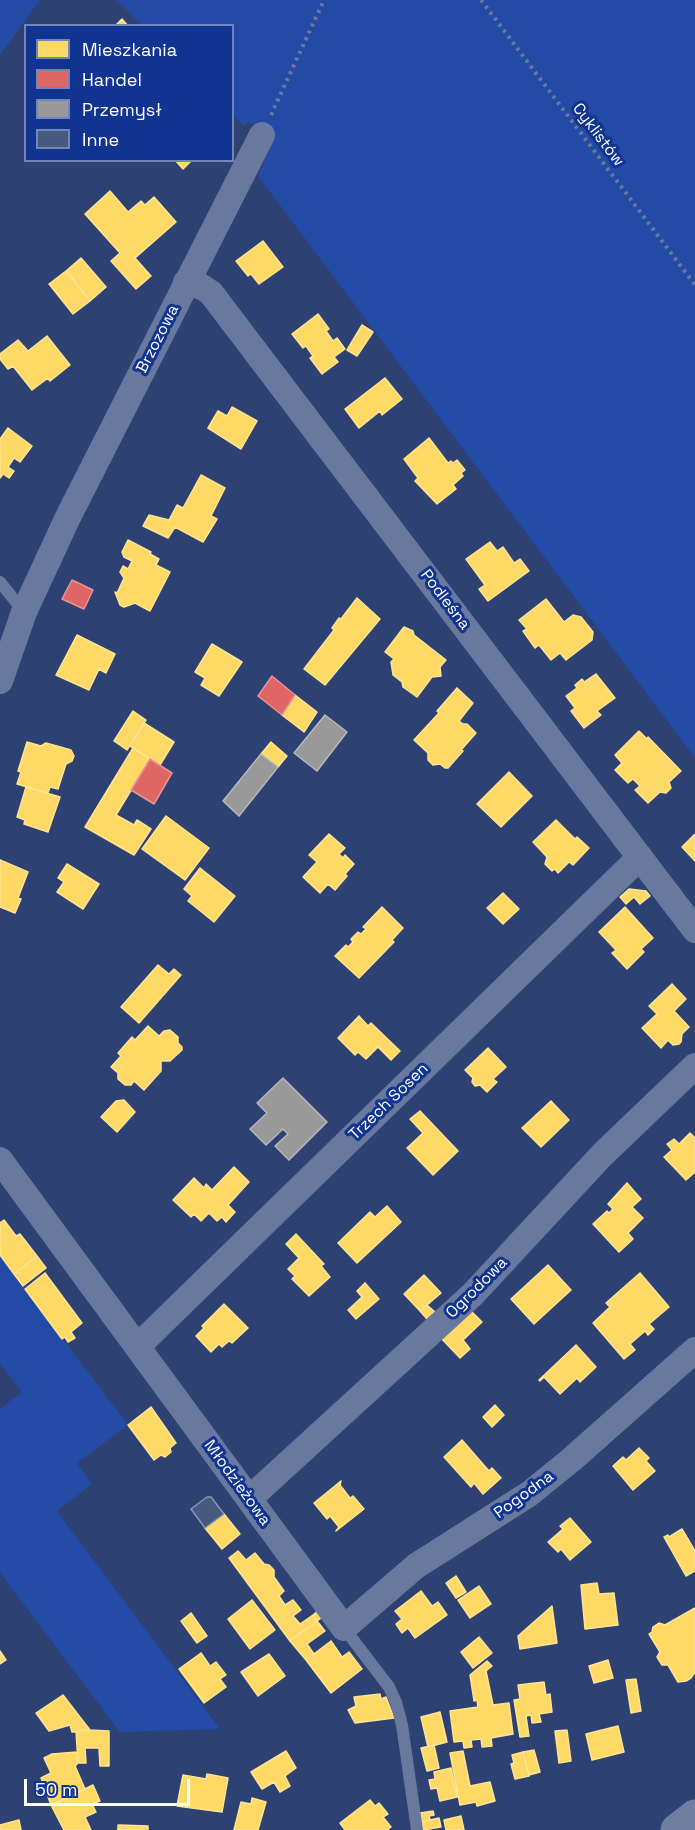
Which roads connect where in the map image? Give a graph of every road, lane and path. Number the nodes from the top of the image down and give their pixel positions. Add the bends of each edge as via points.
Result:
1 (324, 0) edge
2 (481, 0) edge
3 (261, 135) joint
4 (186, 282) junction
5 (695, 285) edge
6 (0, 582) edge
7 (24, 612) junction
8 (0, 681) edge
9 (640, 857) junction
10 (695, 930) edge
11 (695, 1066) edge
12 (0, 1160) edge
13 (138, 1346) junction
14 (695, 1350) edge
15 (249, 1499) junction
16 (344, 1628) junction
17 (695, 1816) edge
18 (417, 1830) edge
19 (677, 1830) edge

1 - 3 path
2 - 5 path, Cyklistów
3 - 4 street, Brzozowa
4 - 7 street, Brzozowa
4 - 9 street, Podleśna via 211,293
6 - 7 lane
7 - 8 street, Brzozowa
9 - 10 street, Podleśna
9 - 13 street, Trzech Sosen
11 - 15 street, Ogrodowa via 602,1155 473,1294
12 - 13 street, Młodzieżowa
13 - 15 street, Młodzieżowa
14 - 16 street, Pogodna via 529,1494 416,1566
15 - 16 street, Młodzieżowa
16 - 18 lane, Młodzieżowa via 396,1702
17 - 19 street

